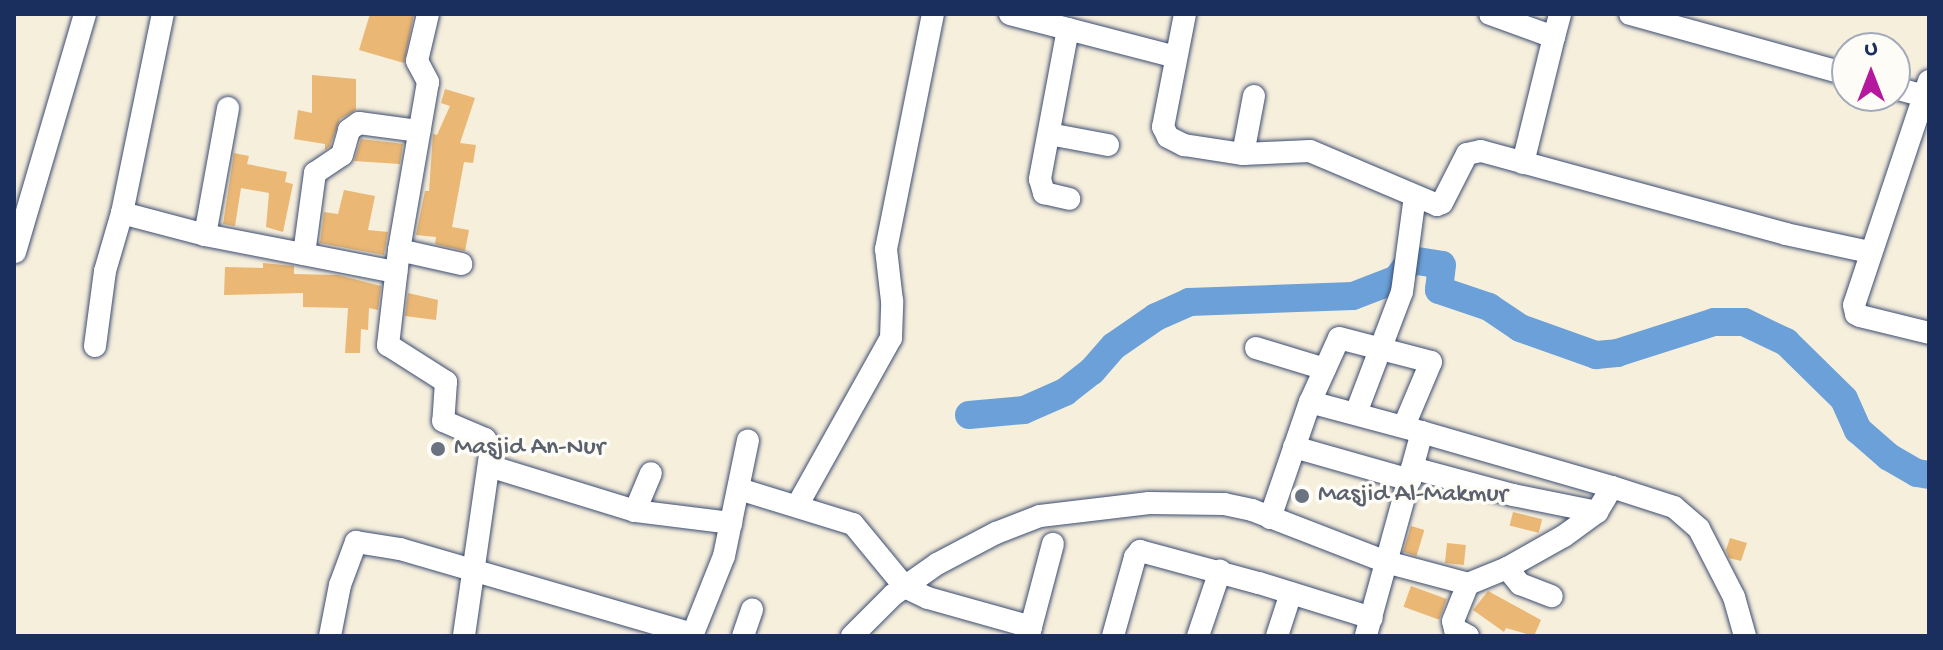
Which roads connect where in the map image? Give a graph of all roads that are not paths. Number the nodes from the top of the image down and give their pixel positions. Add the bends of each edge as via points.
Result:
1 (85, 14) edge
2 (163, 14) edge
3 (428, 14) edge
4 (933, 14) edge
5 (1010, 14) edge
6 (1185, 14) edge
7 (1490, 14) edge
8 (1560, 14) edge
9 (1630, 14) edge
10 (1068, 29) junction
11 (1554, 37) junction
12 (1176, 57) junction
13 (1831, 70) edge
14 (1926, 89) edge
15 (1254, 96) dead end
16 (228, 108) dead end
17 (419, 131) junction
18 (1049, 134) junction
19 (1108, 145) dead end
20 (1243, 154) junction
21 (1523, 163) junction
22 (1415, 196) junction
23 (1069, 199) dead end
24 (122, 213) junction
25 (205, 235) junction
26 (15, 252) edge
27 (1869, 252) junction
28 (304, 254) junction
29 (398, 261) junction
30 (461, 264) dead end
31 (1929, 333) edge
32 (95, 346) dead end
33 (1380, 346) junction
34 (1256, 348) dead end
35 (1325, 369) junction
36 (1310, 402) junction
37 (1356, 413) junction
38 (1413, 429) junction
39 (748, 440) dead end
40 (1294, 447) junction
41 (489, 466) junction
42 (651, 473) dead end
43 (1411, 474) junction
44 (1612, 487) junction
45 (739, 489) junction
46 (797, 506) junction
47 (635, 511) junction
48 (1597, 512) junction
49 (1270, 518) junction
50 (731, 523) junction
51 (1053, 544) dead end
52 (1386, 562) junction
53 (1507, 568) junction
54 (472, 571) junction
55 (1220, 571) junction
56 (1468, 584) junction
57 (905, 587) junction
58 (1291, 593) junction
59 (1552, 596) dead end
60 (752, 610) dead end
61 (1369, 627) edge
62 (1030, 632) edge
63 (692, 635) edge
64 (330, 636) edge
65 (464, 636) edge
66 (743, 636) edge
67 (852, 636) edge
68 (1113, 636) edge
69 (1198, 636) edge
70 (1277, 636) edge
71 (1468, 636) edge
72 (1745, 636) edge

1 - 26 street
2 - 24 street
3 - 17 street via 417,61 428,80
4 - 46 street via 886,249 892,331
5 - 10 street
6 - 12 street
7 - 11 street
8 - 11 street
9 - 13 street
10 - 12 street
10 - 18 street
11 - 21 street
12 - 20 street via 1165,133 1184,145
14 - 27 street
15 - 20 street
16 - 25 street
17 - 28 street via 359,123 349,130 342,155 315,173
17 - 29 street
18 - 19 street
18 - 23 street via 1040,188
20 - 22 street via 1310,151
21 - 22 street via 1472,151 1441,204
21 - 27 street
22 - 33 street via 1402,292
24 - 25 street
24 - 32 street via 105,271
25 - 28 street
27 - 31 street via 1854,303 1856,314
28 - 29 street
29 - 30 street
29 - 41 street via 388,345 443,379 443,421 488,442
33 - 35 street via 1340,337
33 - 37 street
33 - 38 street via 1431,363
34 - 35 street
35 - 36 street
36 - 37 street
36 - 40 street
37 - 38 street
38 - 43 street
38 - 44 street
39 - 45 street
40 - 43 street
40 - 49 street
41 - 47 street
41 - 54 street
42 - 47 street
43 - 48 street
43 - 52 street
44 - 48 street
44 - 72 street via 1674,507 1699,529 1738,604
45 - 46 street
45 - 50 street
46 - 57 street via 853,524
47 - 50 street
48 - 53 street
49 - 52 street
49 - 57 street via 1224,504 1178,501 1040,516 984,539
50 - 63 street via 724,556
51 - 62 street
52 - 56 street
52 - 61 street
53 - 56 street
53 - 59 street via 1520,584
54 - 63 street
54 - 64 street via 356,542
54 - 65 street
55 - 58 street
55 - 68 street via 1138,552
55 - 69 street
56 - 71 street via 1453,621 1455,629
57 - 62 street
57 - 67 street
58 - 61 street
58 - 70 street
60 - 66 street

